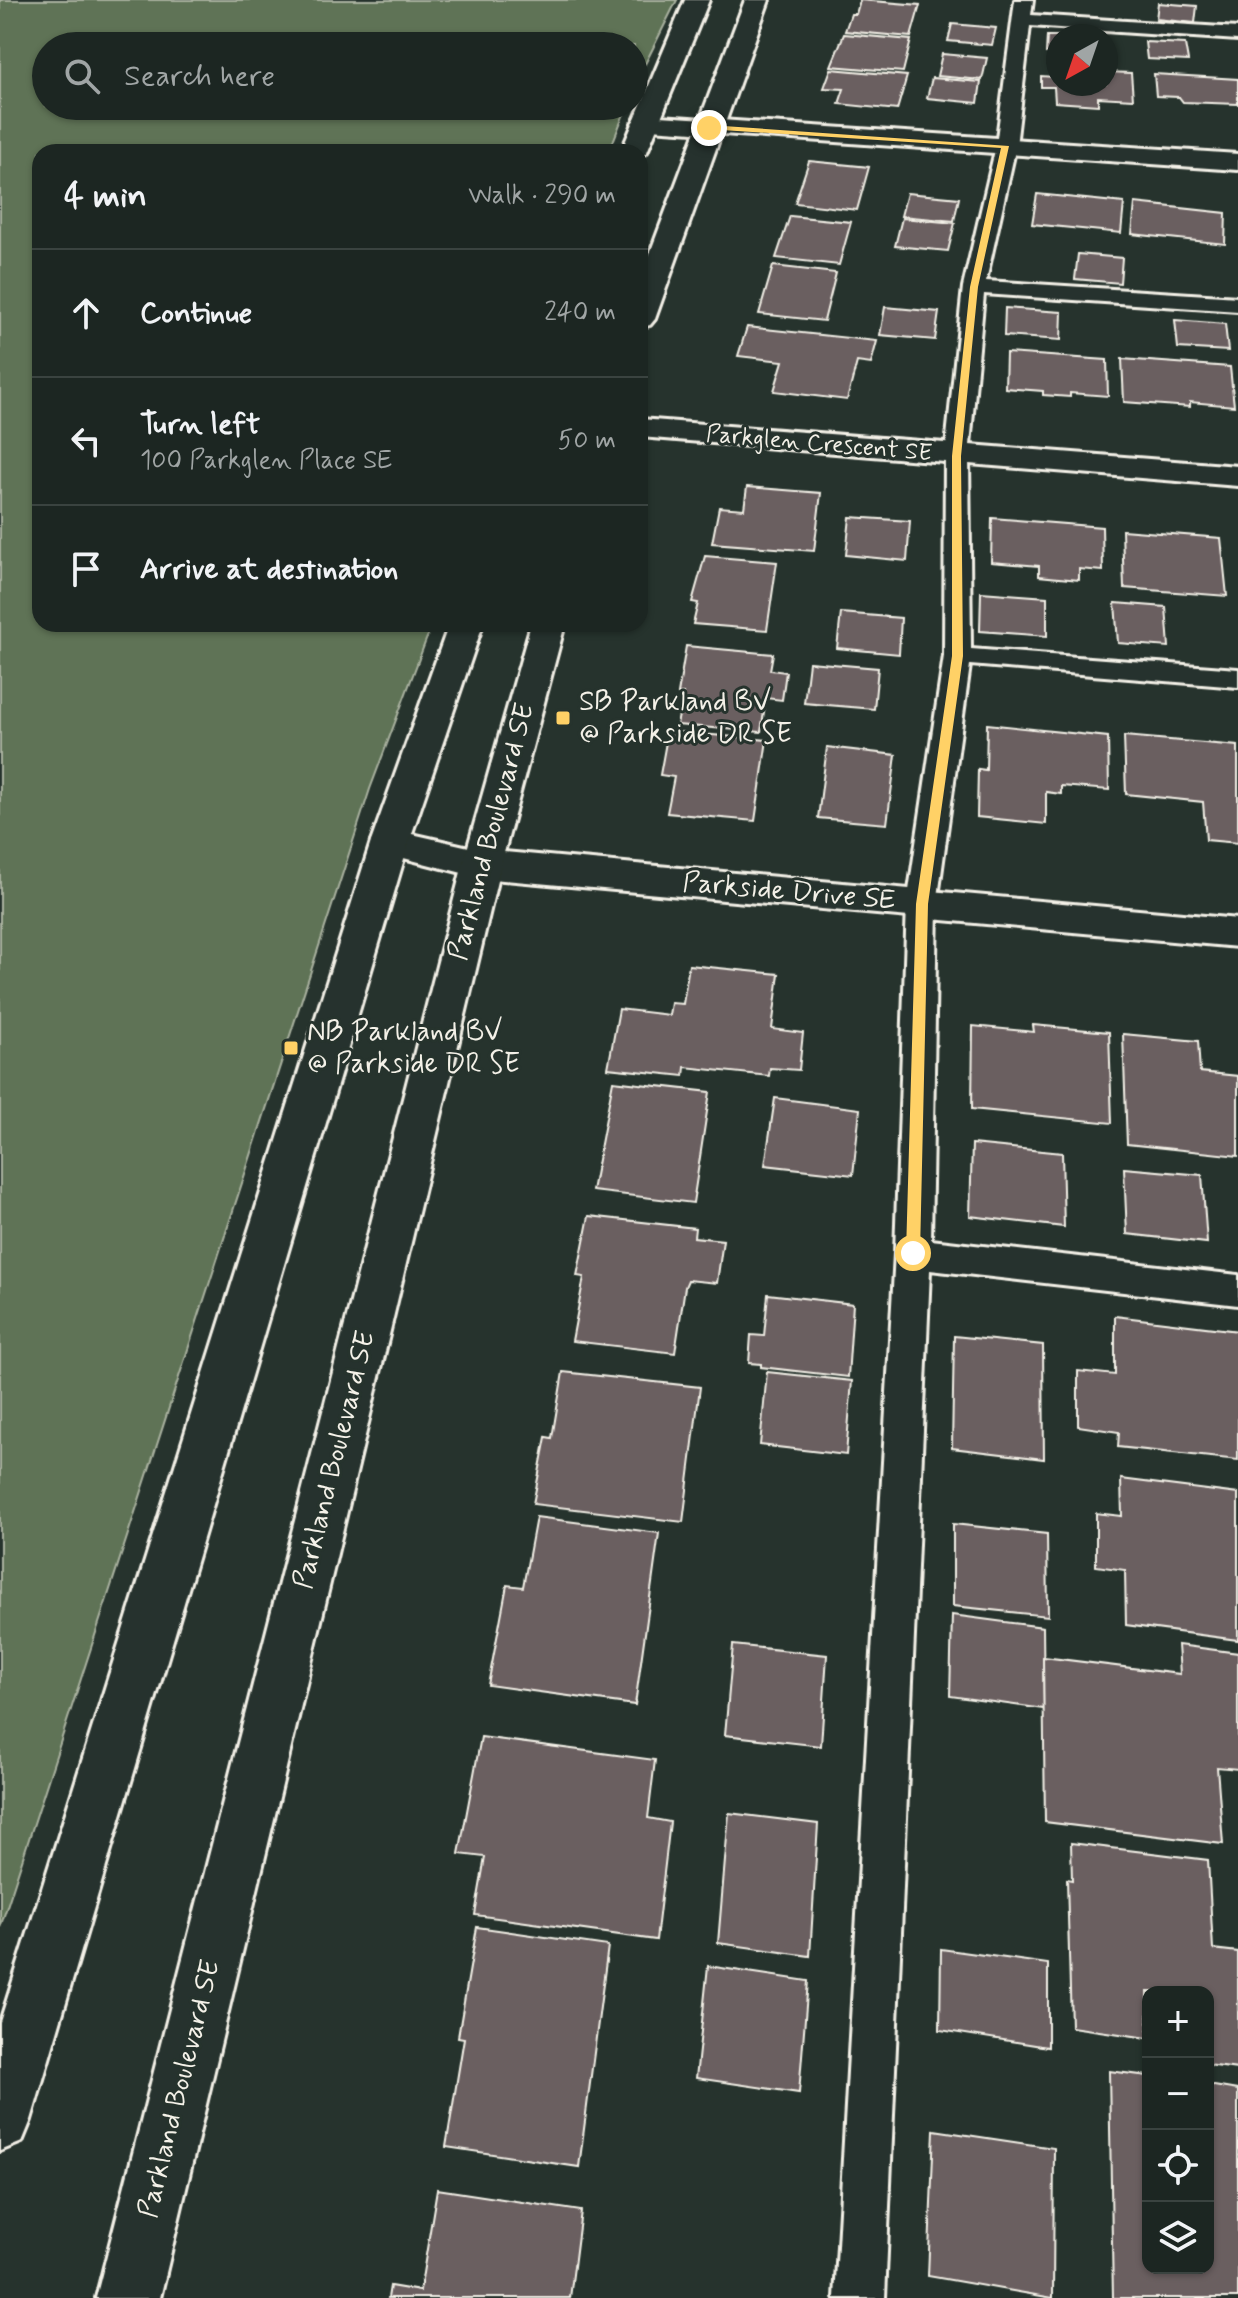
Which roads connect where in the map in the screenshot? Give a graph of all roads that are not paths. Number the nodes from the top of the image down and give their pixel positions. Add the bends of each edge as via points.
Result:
1 (697, 0) edge
2 (757, 0) edge
3 (1022, 10) edge
4 (1238, 34) edge
5 (648, 116) edge
6 (646, 120) edge
7 (645, 123) junction
8 (709, 128) junction
9 (637, 144) edge
10 (1006, 146) junction
11 (1238, 162) edge
12 (974, 287) junction
13 (648, 297) edge
14 (1238, 304) edge
15 (648, 429) edge
16 (957, 456) junction
17 (1238, 476) edge
18 (463, 632) edge
19 (546, 632) edge
20 (958, 656) junction
21 (1238, 678) edge
22 (390, 842) junction
23 (482, 864) junction
24 (922, 904) junction
25 (1238, 933) edge
26 (913, 1253) junction
27 (1238, 1290) edge
28 (0, 2120) edge
29 (128, 2298) edge
30 (860, 2298) edge

1 - 5 street
2 - 8 street
3 - 4 lane
3 - 10 lane
6 - 7 street
7 - 8 street
7 - 9 street
8 - 10 street
8 - 13 street
10 - 11 street
10 - 12 lane
12 - 14 lane
12 - 16 lane
15 - 16 street, Parkglen Crescent SE
16 - 17 street, Parkglen Crescent SE
16 - 20 lane
18 - 22 street
19 - 23 street, Parkland Boulevard SE
20 - 21 lane
20 - 24 lane
22 - 23 street, Parkside Drive SE
22 - 28 street
23 - 24 street, Parkside Drive SE
23 - 29 street, Parkland Boulevard SE
24 - 25 street, Parkside Drive SE
24 - 26 lane
26 - 27 lane
26 - 30 lane

